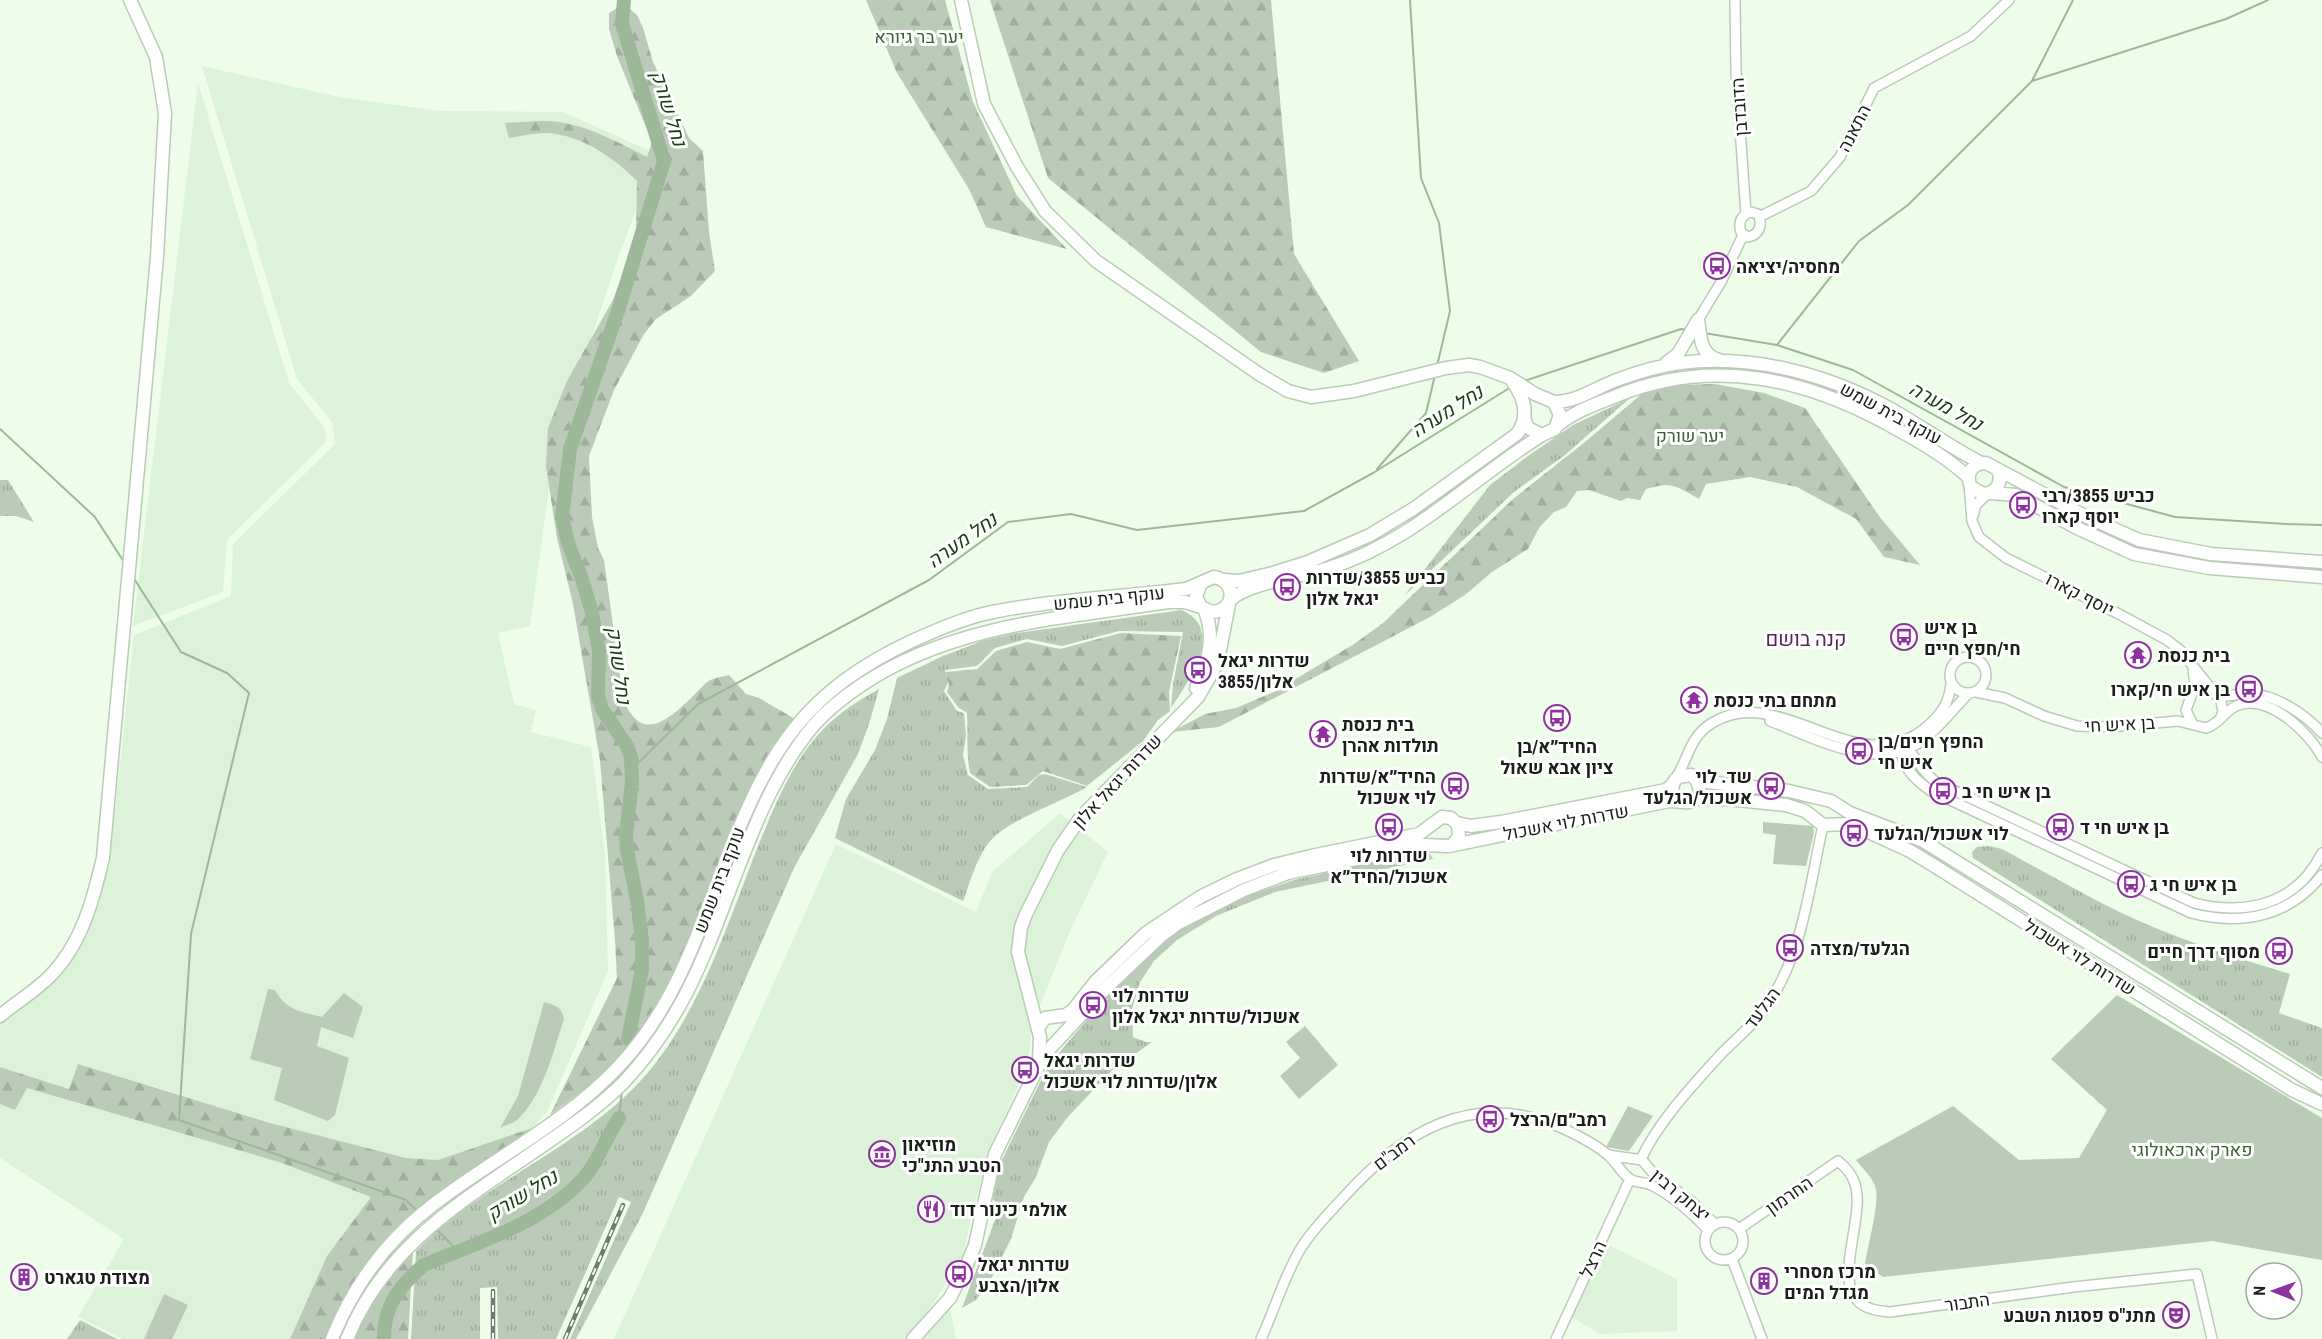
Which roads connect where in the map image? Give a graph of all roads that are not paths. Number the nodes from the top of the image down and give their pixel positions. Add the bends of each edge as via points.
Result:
1 (130, 0) edge
2 (961, 0) edge
3 (1736, 0) edge
4 (2009, 0) edge
5 (1746, 214) junction
6 (1759, 217) junction
7 (1743, 236) junction
8 (1698, 320) junction
9 (1726, 362) junction
10 (1663, 366) junction
11 (1510, 378) junction
12 (1549, 400) junction
13 (1525, 413) junction
14 (1558, 425) junction
15 (1542, 435) junction
16 (1981, 463) junction
17 (1998, 470) junction
18 (1969, 480) junction
19 (1989, 493) junction
20 (1972, 521) junction
21 (2322, 562) edge
22 (2322, 577) edge
23 (1224, 580) junction
24 (1201, 583) junction
25 (1229, 602) junction
26 (1202, 608) junction
27 (2192, 665) junction
28 (1985, 680) junction
29 (1951, 684) junction
30 (1972, 693) junction
31 (2216, 695) junction
32 (2005, 698) junction
33 (2188, 701) junction
34 (2221, 717) junction
35 (2169, 721) junction
36 (2194, 725) junction
37 (1166, 730) junction
38 (2322, 733) edge
39 (1689, 748) junction
40 (1904, 748) junction
41 (2322, 757) edge
42 (1696, 779) junction
43 (1674, 782) junction
44 (1696, 799) junction
45 (1679, 800) junction
46 (1823, 800) junction
47 (1837, 806) junction
48 (1823, 822) junction
49 (1457, 823) junction
50 (1431, 826) junction
51 (1454, 844) junction
52 (1439, 845) junction
53 (2322, 854) edge
54 (2322, 875) edge
55 (1030, 999) junction
56 (0, 1016) edge
57 (1052, 1016) junction
58 (1039, 1033) junction
59 (1059, 1039) junction
60 (1037, 1070) junction
61 (2322, 1088) edge
62 (2322, 1104) edge
63 (1608, 1155) junction
64 (1630, 1160) junction
65 (1838, 1161) joint
66 (1644, 1163) junction
67 (1630, 1178) junction
68 (1711, 1227) junction
69 (1739, 1229) junction
70 (1732, 1259) junction
71 (332, 1339) edge
72 (347, 1339) edge
73 (913, 1339) edge
74 (1261, 1339) edge
75 (1556, 1339) edge
76 (1762, 1339) edge
77 (2212, 1339) edge

1 - 56 main road via 156,57 165,113 157,257 103,858 94,899 65,957 40,986
2 - 11 main road via 984,104 1045,211 1096,261 1288,391 1311,397 1354,391 1459,366 1480,367
3 - 5 street, הדובדבן via 1736,72
4 - 6 street, התאנה via 1971,36 1874,88 1840,157 1811,191
5 - 6 street via 1755,212
5 - 7 street via 1740,220
6 - 7 street via 1759,230 1753,236
7 - 8 street
8 - 9 main road via 1703,348 1713,358
8 - 10 main road via 1678,354
9 - 10 main road, עוקף בית שמש
9 - 16 main road, עוקף בית שמש via 1780,366 1826,380 1881,404
10 - 12 main road, עוקף בית שמש via 1613,381 1571,400
11 - 12 main road
11 - 13 main road via 1523,397
12 - 13 main road via 1533,400
12 - 14 main road via 1560,415
13 - 15 main road via 1532,432
13 - 23 main road via 1517,434 1370,535 1273,573 1239,581
14 - 15 main road
14 - 18 main road, עוקף בית שמש via 1594,405 1659,381 1703,376 1756,378 1800,387 1855,407 1937,453
15 - 25 main road via 1421,522 1377,548 1312,574 1243,590
16 - 17 main road
16 - 18 main road via 1971,469
17 - 19 main road via 2000,481
17 - 21 main road via 2139,540 2211,554
18 - 19 main road via 1974,491
18 - 20 street, יוסף קארו
19 - 20 street via 1976,505
19 - 22 main road via 2016,495 2134,554 2210,568
20 - 27 street, יוסף קארו via 1979,537 1992,549 2158,634 2181,650
23 - 24 main road via 1214,577
23 - 25 main road via 1230,589
24 - 26 main road via 1196,597
24 - 71 main road, עוקף בית שמש via 1179,590 997,611 948,625 862,668 831,690 805,714 764,773 683,970 638,1045 600,1085 559,1118 435,1203 393,1240 358,1286
25 - 26 main road via 1217,612
25 - 37 main road, שדרות יגאל אלון via 1214,669 1198,697
26 - 37 main road, שדרות יגאל אלון via 1208,618 1210,640 1204,668 1194,692
26 - 72 main road, עוקף בית שמש via 1185,602 1168,603 1001,628 915,655 839,701 815,724 776,780 685,999 643,1061 609,1097 443,1214 410,1244 370,1294
27 - 31 street, יוסף קארו
27 - 33 street via 2195,686
28 - 29 street via 1982,663 1966,657 1952,666
28 - 30 street
28 - 32 street, בן איש חי
29 - 30 street via 1959,691
29 - 40 street via 1950,697 1941,714
30 - 32 street, בן איש חי
30 - 40 street via 1938,728 1919,743
31 - 33 street via 2204,691
31 - 34 street via 2222,706
31 - 38 street via 2270,698 2309,720
32 - 35 street, בן איש חי via 2077,726
33 - 35 street, בן איש חי
33 - 36 street via 2187,716
34 - 36 street via 2206,728
34 - 41 street via 2242,704 2267,707 2301,729
35 - 36 street, בן איש חי
37 - 55 main road, שדרות יגאל אלון via 1081,817 1058,850 1026,914 1018,942
39 - 40 street via 1709,725 1738,715 1777,717 1852,742
39 - 42 street via 1688,765
39 - 43 street
40 - 53 street via 1936,782 2177,896 2209,907 2250,908 2277,899 2306,879
40 - 54 street via 1911,774 1931,791 2191,913 2236,920 2266,914 2303,896
42 - 43 main road via 1682,775
42 - 44 main road via 1700,790
42 - 46 main road via 1789,791
43 - 45 main road via 1673,793
43 - 49 main road, שדרות לוי אשכול via 1666,790 1531,817 1471,826
44 - 45 main road
44 - 48 main road, שדרות לוי אשכול via 1778,803 1800,809
45 - 51 main road, שדרות לוי אשכול
46 - 47 main road, שדרות לוי אשכול
46 - 48 main road via 1814,808
47 - 48 main road via 1839,814
47 - 61 main road, שדרות לוי אשכול via 1942,850
48 - 62 main road, שדרות לוי אשכול via 1848,824 1910,851 2292,1090
48 - 66 street, הגלעד via 1797,941 1780,984 1759,1016 1720,1056 1651,1140
49 - 50 main road via 1442,817
49 - 51 main road via 1460,833
50 - 52 main road via 1432,839
50 - 57 main road via 1419,834 1274,865 1200,897 1146,933 1066,1015
51 - 52 main road
52 - 59 main road, שדרות יגאל אלון via 1288,873 1177,924 1104,990
55 - 57 main road
55 - 58 main road, שדרות יגאל אלון
57 - 58 main road via 1041,1020
57 - 59 main road via 1063,1024
58 - 59 main road via 1047,1042
58 - 60 main road, שדרות יגאל אלון via 1041,1054
59 - 60 main road, שדרות יגאל אלון
60 - 73 main road, שדרות יגאל אלון via 995,1154 975,1245 967,1264 950,1299
63 - 64 street, רמב"ם
63 - 67 street, רמב"ם
63 - 74 street, רמב"ם via 1562,1128 1534,1118 1500,1114 1469,1114 1449,1119 1409,1138 1359,1180 1302,1247
64 - 66 street, רמב"ם
64 - 67 street via 1625,1166
65 - 69 street, החרמון
65 - 77 street, התבור via 1853,1179 1858,1193 1847,1270 1849,1286 1857,1301 1870,1309 1890,1312 2197,1274
66 - 67 street, הגלעד via 1645,1175
66 - 68 street, יצחק רבין via 1691,1201
67 - 68 street, יצחק רבין via 1653,1186
67 - 75 street, הרצל
68 - 69 street via 1725,1222
68 - 70 street via 1704,1242 1709,1253 1722,1260
69 - 70 street via 1742,1248
70 - 76 street

